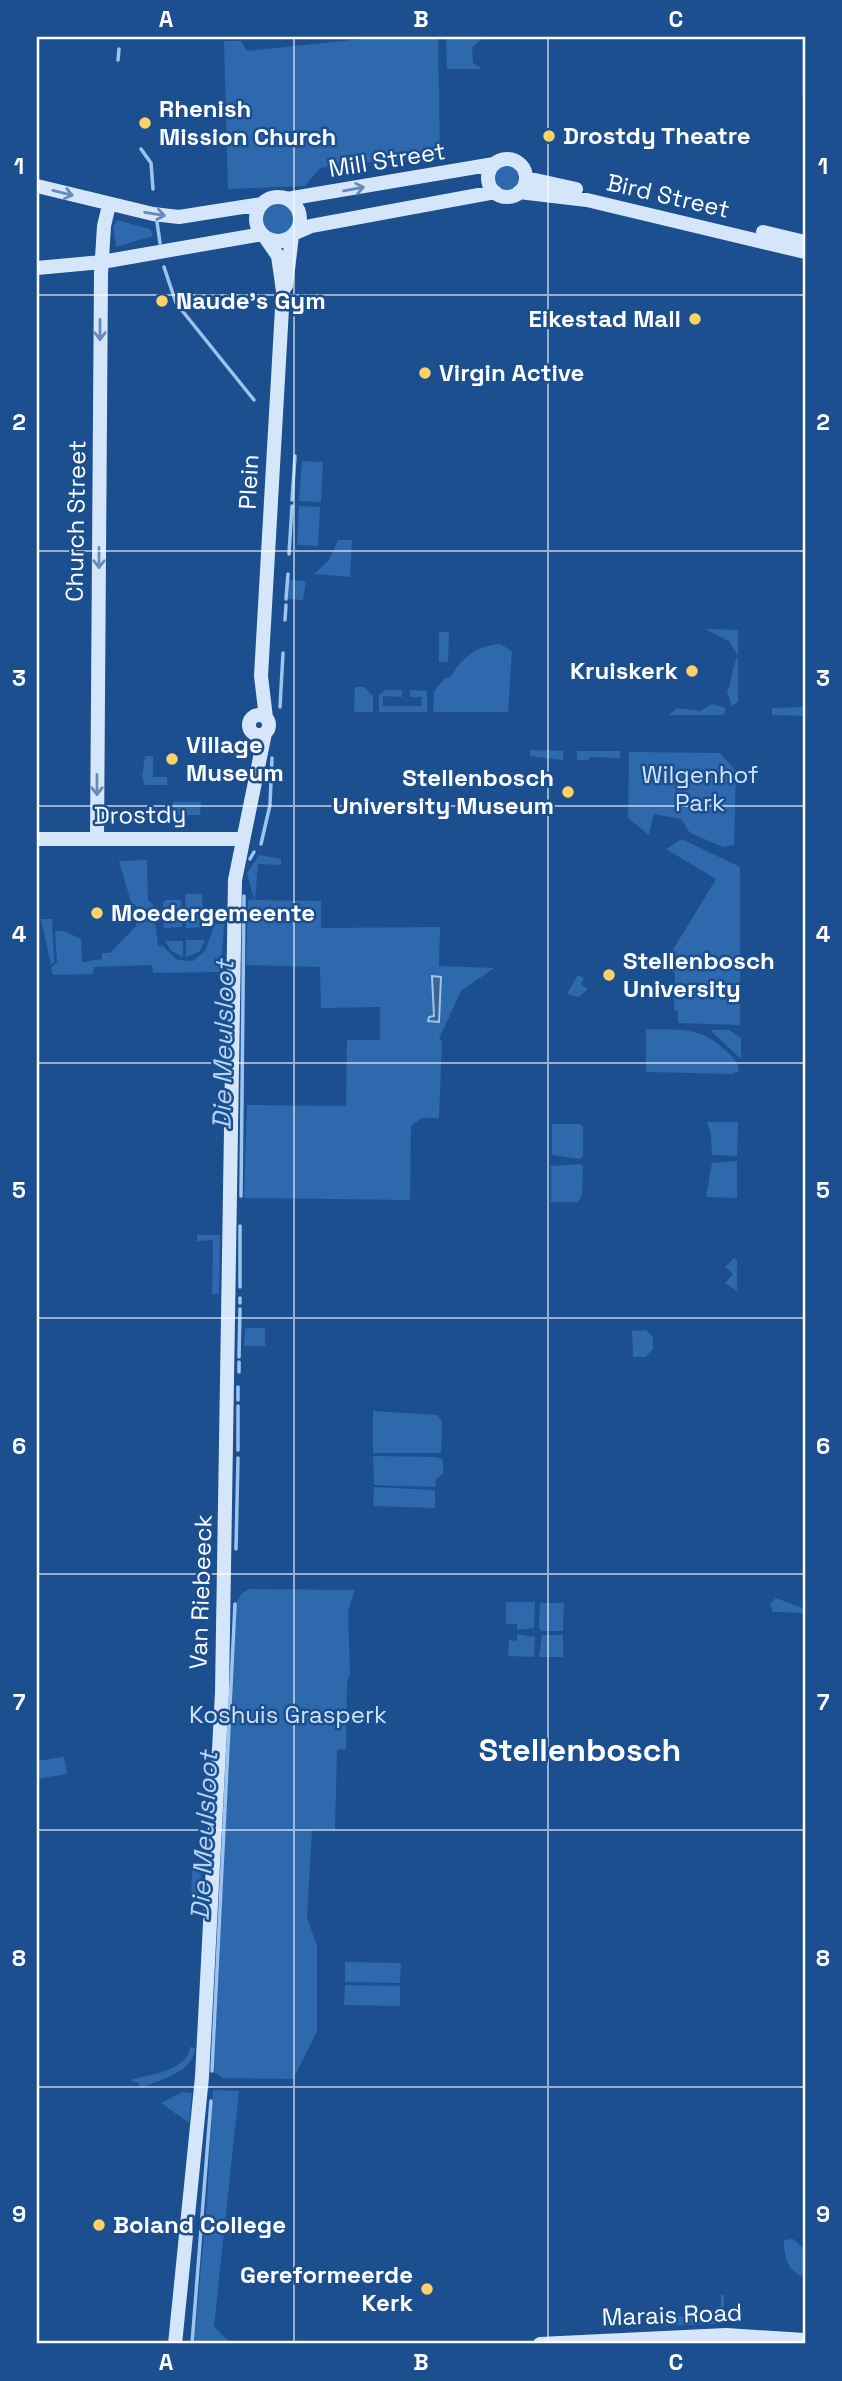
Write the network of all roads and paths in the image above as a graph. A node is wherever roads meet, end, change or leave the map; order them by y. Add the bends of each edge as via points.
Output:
1 (494, 164) junction
2 (526, 178) junction
3 (37, 186) edge
4 (495, 192) junction
5 (519, 192) junction
6 (287, 199) junction
7 (262, 204) junction
8 (109, 205) junction
9 (293, 234) junction
10 (263, 235) junction
11 (805, 242) edge
12 (805, 252) edge
13 (102, 262) junction
14 (37, 268) edge
15 (283, 291) junction
16 (97, 838) junction
17 (37, 839) edge
18 (243, 839) junction
19 (805, 2340) edge
20 (175, 2344) edge
21 (540, 2344) edge

1 - 2 street via 513,160 523,167
1 - 4 street via 488,177
6 -> 1 street, Mill Street
2 - 5 street
2 - 11 street, Bird Street
3 -> 8 street
4 - 5 street via 504,196
4 - 9 street via 311,226
5 - 12 street, Bird Street via 587,200
6 - 7 street via 274,197
6 - 9 street via 299,214
8 -> 7 street via 186,217
7 - 10 street via 256,215
8 - 13 street, Church Street
9 - 10 street via 278,241
9 - 15 street, Plein via 290,275
10 - 13 street
10 - 15 street, Plein via 278,256
13 - 14 street
13 -> 16 street, Church Street
15 - 18 street, Plein via 256,766
16 - 17 street, Drostdy
16 - 18 street, Drostdy
18 - 20 street, Van Riebeeck via 235,893 222,1692 202,2085
19 - 21 street, Marais Road via 726,2335

